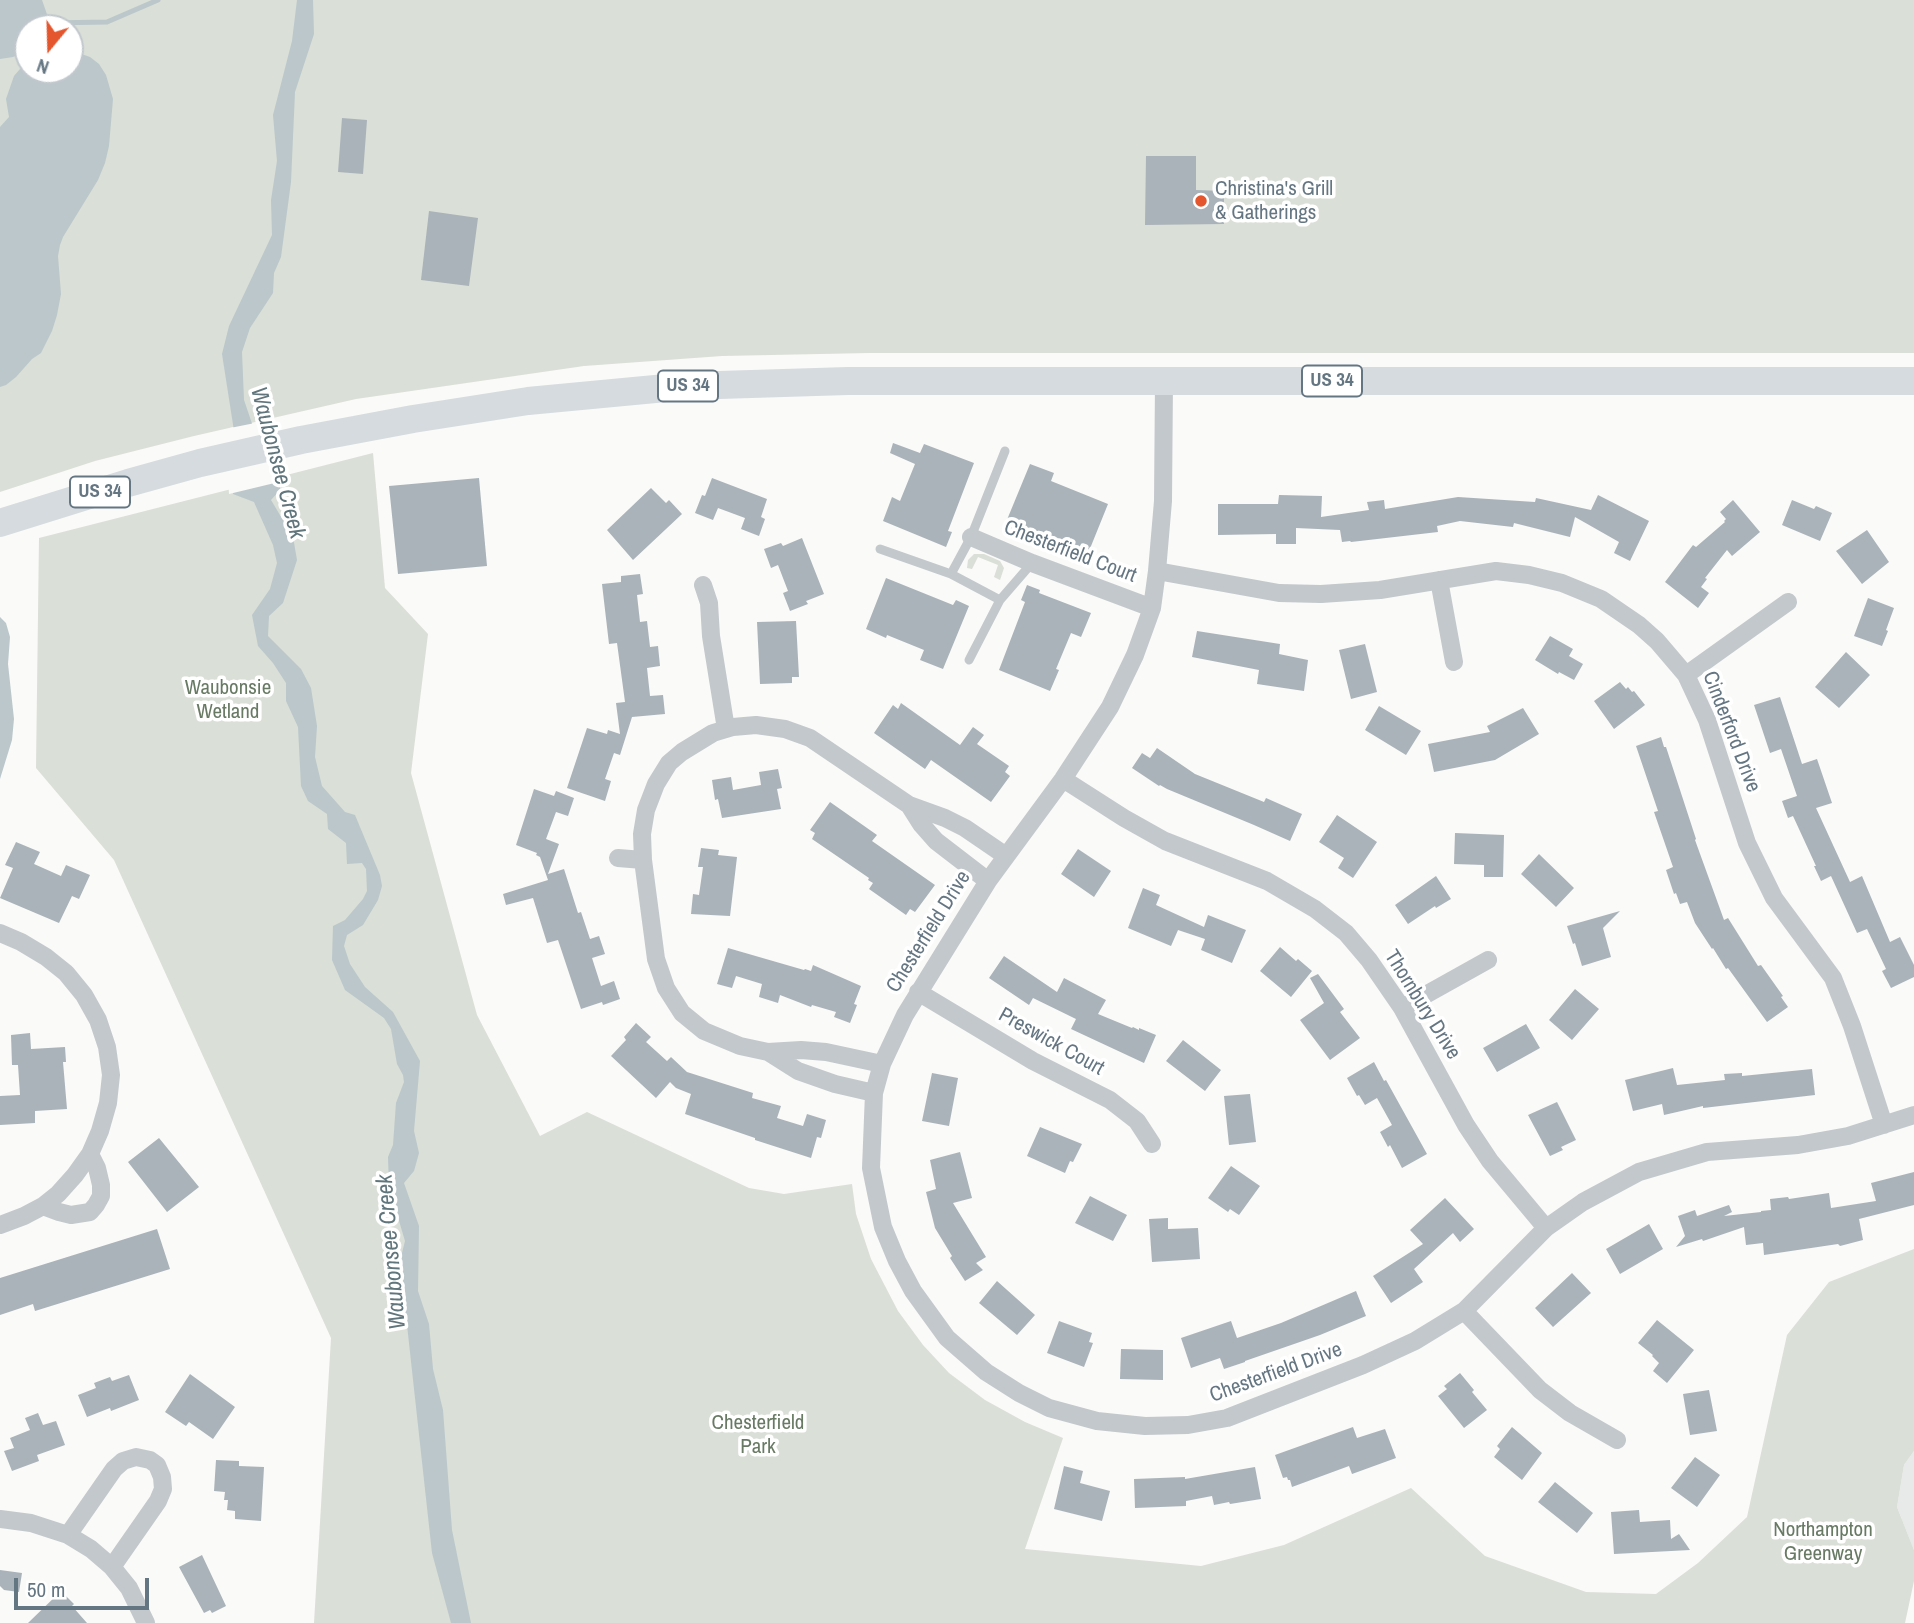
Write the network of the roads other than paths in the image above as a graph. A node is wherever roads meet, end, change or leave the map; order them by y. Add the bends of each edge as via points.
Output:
1 (1164, 381) junction
2 (1914, 381) edge
3 (1005, 451) dead end
4 (0, 523) edge
5 (971, 537) junction
6 (880, 549) dead end
7 (1032, 563) junction
8 (1157, 571) junction
9 (951, 574) junction
10 (1439, 580) junction
11 (702, 585) dead end
12 (1000, 600) junction
13 (1788, 603) dead end
14 (1152, 608) junction
15 (969, 660) dead end
16 (1454, 662) dead end
17 (1686, 674) junction
18 (726, 729) junction
19 (1063, 779) junction
20 (909, 805) junction
21 (1006, 856) junction
22 (618, 858) dead end
23 (643, 860) junction
24 (988, 881) junction
25 (0, 933) edge
26 (1488, 960) dead end
27 (918, 992) junction
28 (1402, 1008) junction
29 (768, 1052) junction
30 (882, 1064) junction
31 (874, 1093) junction
32 (1914, 1115) edge
33 (1884, 1125) junction
34 (1152, 1144) dead end
35 (90, 1154) junction
36 (43, 1206) junction
37 (0, 1225) edge
38 (1546, 1228) junction
39 (1464, 1311) junction
40 (1617, 1440) dead end
41 (0, 1519) edge
42 (68, 1535) junction
43 (112, 1567) junction
44 (146, 1623) edge

1 - 2 main road, US 34
1 - 4 main road, US 34 via 687,386 528,401 301,440 200,463
1 - 8 street, Chesterfield Drive
3 - 5 lane
5 - 7 street, Chesterfield Court
5 - 9 lane
6 - 9 lane
7 - 12 lane
7 - 14 street, Chesterfield Court
8 - 10 street, Cinderford Drive via 1282,593 1380,590
8 - 14 street, Chesterfield Drive
9 - 12 lane
10 - 16 street
10 - 17 street, Cinderford Drive via 1496,571 1562,583 1601,599 1639,625
11 - 18 street via 709,603
12 - 15 lane
13 - 17 street
14 - 19 street, Chesterfield Drive via 1110,707
17 - 33 street, Cinderford Drive via 1707,720 1747,843 1774,898 1833,978
18 - 20 street via 763,725 802,735
18 - 23 street via 682,752 660,775 644,820
19 - 21 street, Chesterfield Drive
19 - 28 street, Thornbury Drive via 1165,841 1266,881 1315,909 1346,933
20 - 21 street via 954,822
20 - 24 street via 936,841
21 - 24 street, Chesterfield Drive
22 - 23 street
23 - 29 street via 656,959 666,988 682,1013 704,1031
24 - 27 street, Chesterfield Drive
25 - 35 street via 61,969 98,1020 111,1075 108,1103
26 - 28 street
27 - 30 street, Chesterfield Drive
27 - 34 street, Preswick Court via 1033,1061 1110,1100 1137,1121
28 - 38 street, Thornbury Drive via 1466,1125
29 - 30 street via 826,1052
29 - 31 street via 798,1071
30 - 31 street, Chesterfield Drive
31 - 39 street, Chesterfield Drive via 871,1168 876,1195 883,1227 913,1291 947,1338 971,1360 1049,1408 1097,1421 1145,1426 1227,1418 1363,1365
32 - 33 street, Chesterfield Drive
33 - 38 street, Chesterfield Drive via 1798,1144 1707,1152 1639,1172
35 - 36 street
35 - 36 street via 101,1196 90,1212 71,1214
36 - 37 street
38 - 39 street, Chesterfield Drive
39 - 40 street via 1540,1390
41 - 42 street
42 - 43 street
42 - 43 street via 123,1461 136,1457 157,1465 163,1489 158,1501
43 - 44 street via 129,1588

